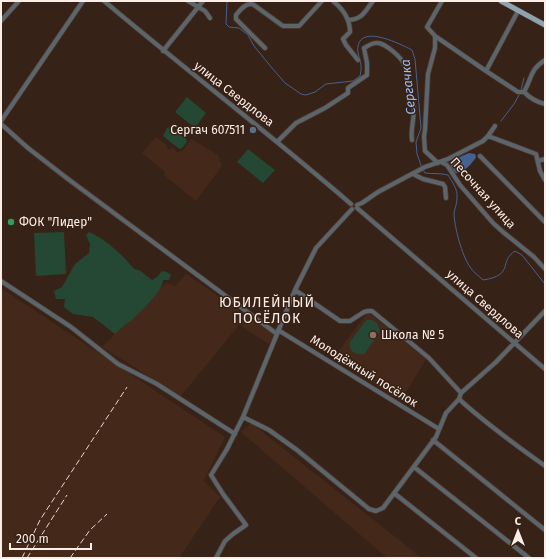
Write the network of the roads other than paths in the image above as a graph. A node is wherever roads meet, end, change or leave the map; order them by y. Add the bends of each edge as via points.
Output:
1 (19, 1) edge
2 (83, 1) edge
3 (104, 1) edge
4 (188, 1) edge
5 (203, 1) edge
6 (322, 1) edge
7 (333, 1) edge
8 (373, 1) edge
9 (442, 1) edge
10 (500, 1) edge
11 (196, 7) junction
12 (518, 11) junction
13 (210, 18) dead end
14 (349, 20) junction
15 (1, 21) edge
16 (545, 25) edge
17 (435, 36) junction
18 (265, 48) dead end
19 (163, 51) junction
20 (358, 60) dead end
21 (545, 60) edge
22 (486, 71) junction
23 (524, 92) junction
24 (545, 104) edge
25 (1, 121) edge
26 (1, 124) edge
27 (495, 126) dead end
28 (488, 136) junction
29 (412, 140) dead end
30 (277, 142) junction
31 (480, 156) dead end
32 (545, 159) edge
33 (538, 161) junction
34 (440, 162) junction
35 (415, 173) junction
36 (545, 180) edge
37 (446, 198) dead end
38 (355, 207) junction
39 (545, 221) edge
40 (545, 269) edge
41 (1, 281) edge
42 (295, 290) junction
43 (545, 311) edge
44 (278, 332) junction
45 (514, 342) junction
46 (545, 369) edge
47 (461, 394) junction
48 (459, 399) junction
49 (243, 417) junction
50 (439, 429) junction
51 (235, 434) junction
52 (433, 440) junction
53 (545, 466) edge
54 (414, 467) junction
55 (394, 493) junction
56 (545, 530) edge
57 (216, 558) edge
58 (476, 558) edge
59 (529, 558) edge

1 - 15 street
2 - 25 street
3 - 19 street, улица Свердлова
4 - 11 street
5 - 11 street
6 - 18 street via 298,26 283,26 251,3 248,4 236,15 236,20
7 - 14 street
8 - 14 street via 365,13 357,19
9 - 17 street via 427,27
10 - 12 main road
11 - 13 street via 205,11
11 - 19 street
12 - 16 main road
12 - 22 street
14 - 20 street via 350,32 344,39
17 - 22 street
17 - 34 street, Песочная улица via 435,48 428,74 424,136 425,151
19 - 30 street, улица Свердлова
21 - 23 street via 532,72
22 - 23 street via 518,92
23 - 24 street via 533,100
26 - 44 street, Молодёжный посёлок via 68,179
27 - 28 street
28 - 33 street via 536,154
28 - 34 street via 483,141
29 - 30 street via 414,104 407,72 399,57 378,43 364,48 367,75 348,88 348,93 296,123
30 - 38 street, улица Свердлова via 351,204 356,203
31 - 39 street
32 - 33 street
33 - 36 street
34 - 35 street
34 - 40 street, Песочная улица via 447,165 460,185 493,223
35 - 37 street, Песочная улица via 423,179 442,184 445,187
35 - 38 street
38 - 42 street via 316,248
38 - 45 street, улица Свердлова
41 - 51 street via 71,327 118,364 157,384
42 - 44 street
42 - 47 street via 340,321 350,321 368,310 372,311 430,358
43 - 45 street
44 - 49 street
44 - 50 street, Молодёжный посёлок
45 - 46 street, улица Свердлова
45 - 47 street
47 - 48 street
48 - 50 street via 446,413
48 - 53 street
49 - 51 street
49 - 55 street via 269,430 297,450 370,509 383,508
50 - 52 street
51 - 57 street via 211,475 246,525 225,541
52 - 54 street
52 - 56 street
54 - 55 street
54 - 59 street
55 - 58 street

